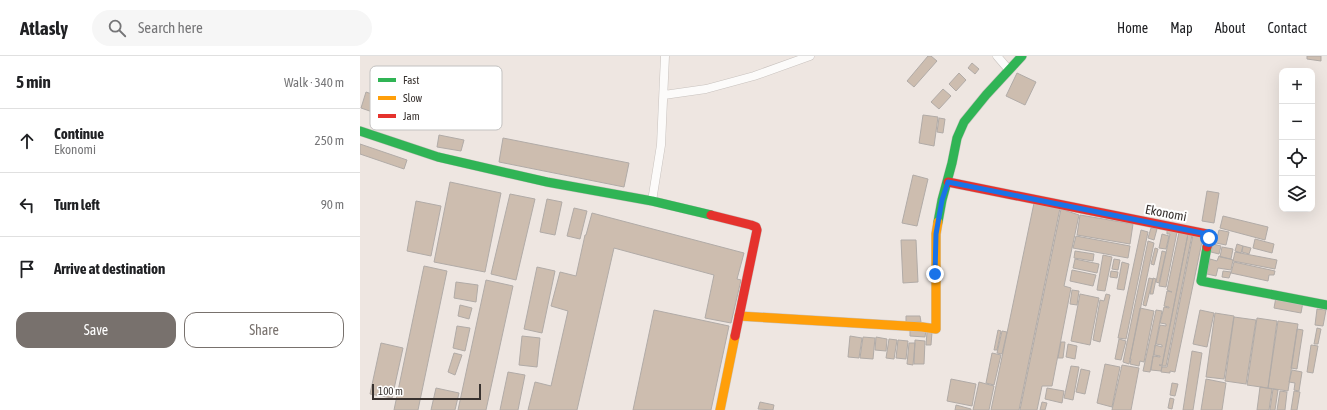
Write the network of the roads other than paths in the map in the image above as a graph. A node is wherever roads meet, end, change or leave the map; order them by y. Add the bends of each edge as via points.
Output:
1 (665, 56) edge
2 (810, 56) edge
3 (997, 56) edge
4 (1022, 56) edge
5 (1009, 70) junction
6 (664, 96) junction
7 (360, 131) edge
8 (948, 182) junction
9 (652, 201) junction
10 (1327, 305) edge
11 (739, 316) junction
12 (720, 410) edge

1 - 6 street
2 - 6 street via 754,76
3 - 5 street
4 - 5 street
5 - 8 street via 964,122 957,138
6 - 9 street via 661,145
7 - 9 street via 438,157 547,182
8 - 10 street, Ekonomi via 1207,234 1209,238 1201,281
8 - 11 street via 936,234 936,329 922,326
9 - 11 street via 756,227
11 - 12 street

